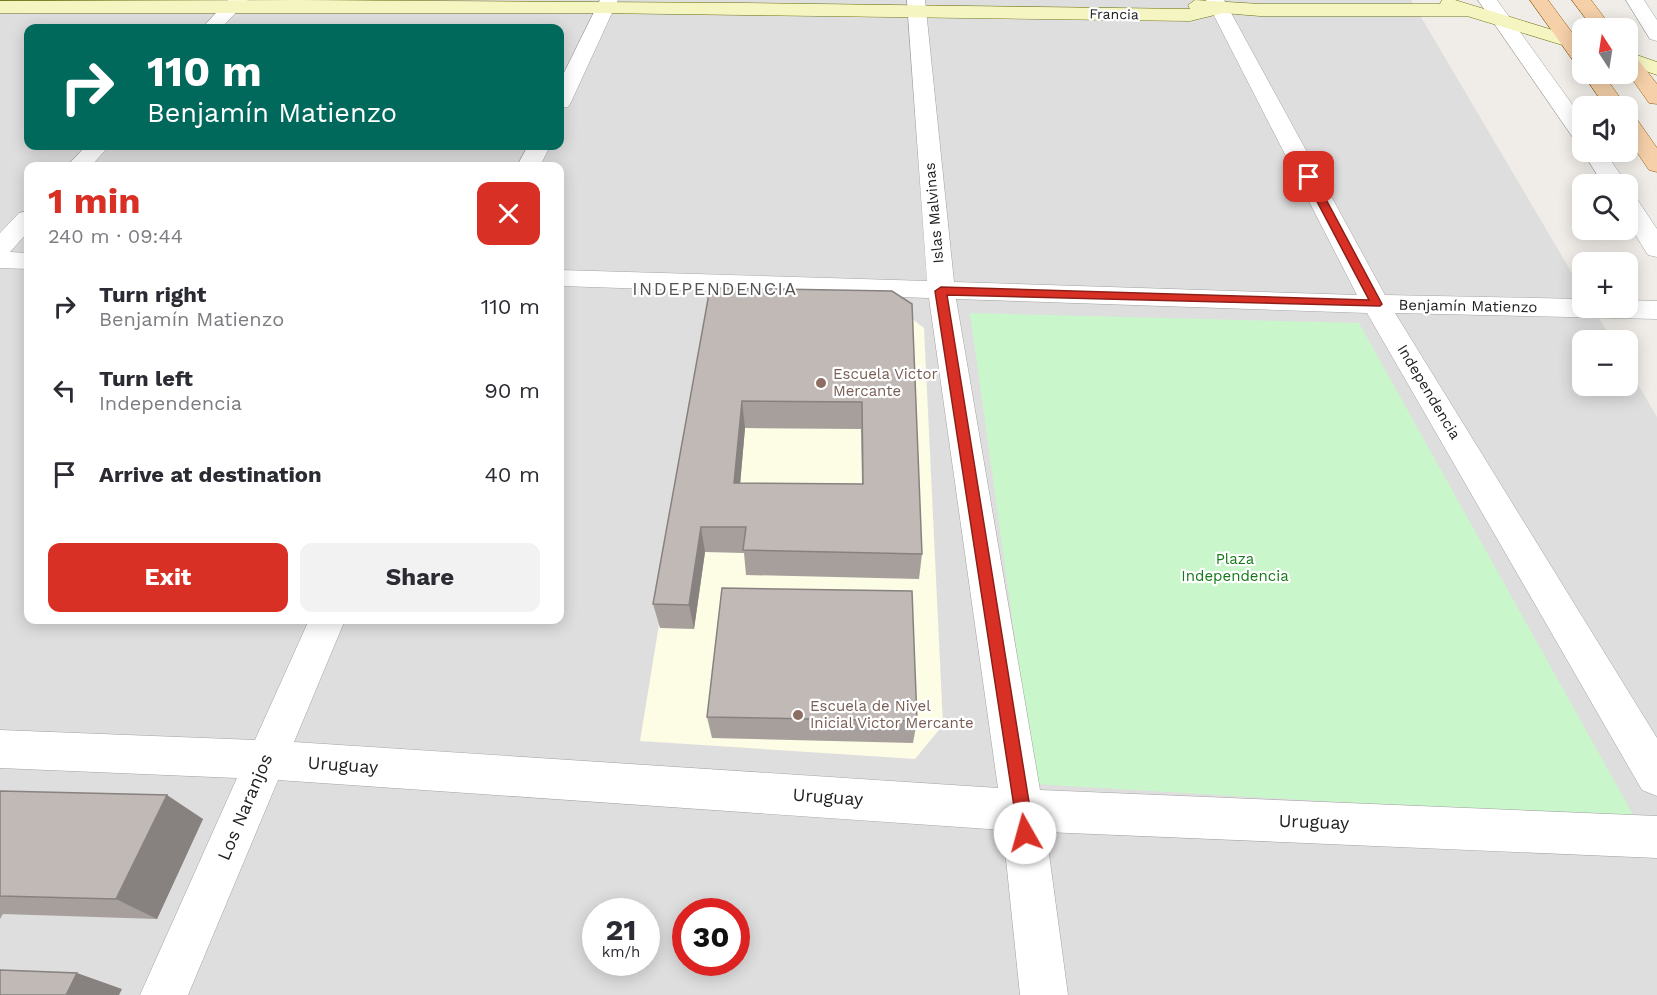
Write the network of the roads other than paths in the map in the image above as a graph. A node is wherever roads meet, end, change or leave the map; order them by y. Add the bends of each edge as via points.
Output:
1 (955, 0) edge
2 (1435, 0) edge
3 (1539, 0) edge
4 (1581, 0) edge
5 (1635, 0) edge
6 (236, 3) edge
7 (1217, 4) edge
8 (606, 5) edge
9 (916, 5) edge
10 (1479, 5) edge
11 (0, 7) edge
12 (1595, 18) edge
13 (1499, 20) junction
14 (215, 24) edge
15 (1657, 35) edge
16 (1572, 38) edge
17 (1572, 42) edge
18 (1638, 62) edge
19 (1657, 69) edge
20 (1638, 72) edge
21 (564, 94) edge
22 (1657, 98) edge
23 (1572, 119) edge
24 (1638, 137) edge
25 (94, 150) edge
26 (82, 162) edge
27 (1657, 165) edge
28 (1638, 220) edge
29 (24, 222) edge
30 (0, 248) edge
31 (1657, 249) edge
32 (0, 260) edge
33 (24, 261) edge
34 (564, 278) edge
35 (941, 291) junction
36 (1376, 304) junction
37 (1657, 310) edge
38 (325, 624) edge
39 (0, 749) edge
40 (266, 760) junction
41 (1657, 776) edge
42 (1022, 810) junction
43 (1657, 837) edge
44 (164, 995) edge
45 (1044, 995) edge

1 - 7 main road, Francia
2 - 10 main road
3 - 16 main road
4 - 12 main road
5 - 15 street
6 - 8 main road, Francia
6 - 11 main road, Francia
6 - 14 street
7 - 9 main road, Francia via 1190,15
7 - 10 main road, Francia
7 - 36 street, Independencia
8 - 9 main road, Francia
8 - 21 street
9 - 35 street, Islas Malvinas
10 - 13 main road
13 - 17 main road
13 - 23 street
18 - 19 main road
20 - 22 main road
24 - 27 main road
25 - 26 street
28 - 31 street
29 - 30 street
32 - 33 street
34 - 35 street, Benjamín Matienzo
35 - 36 street, Benjamín Matienzo
35 - 42 street, Islas Malvinas
36 - 37 street, Benjamín Matienzo
36 - 41 street, Independencia
38 - 40 street, Los Naranjos
39 - 40 street, Uruguay
40 - 42 street, Uruguay
40 - 44 street, Los Naranjos
42 - 43 street, Uruguay
42 - 45 street, Islas Malvinas

